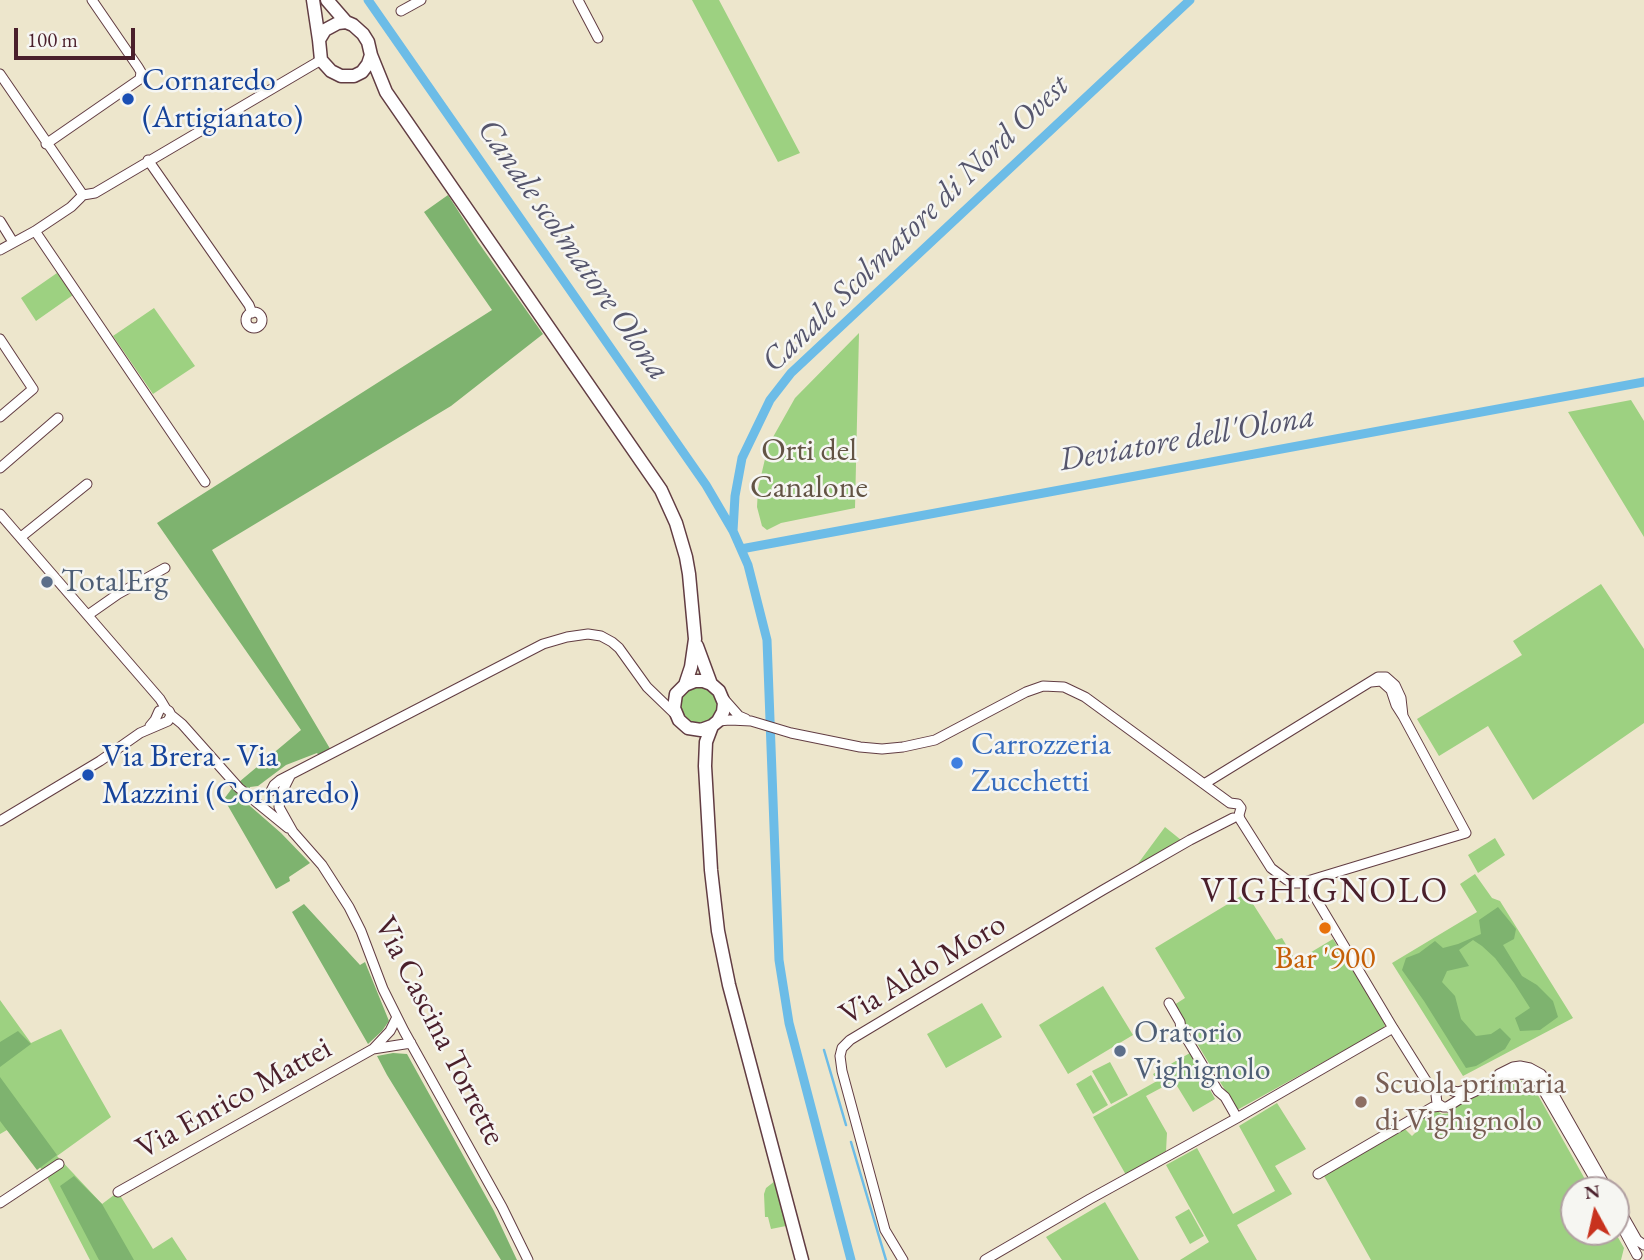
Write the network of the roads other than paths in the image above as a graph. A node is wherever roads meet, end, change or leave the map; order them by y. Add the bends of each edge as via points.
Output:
1 (92, 0) edge
2 (313, 0) edge
3 (327, 0) edge
4 (421, 0) edge
5 (578, 0) edge
6 (401, 11) dead end
7 (346, 22) junction
8 (598, 38) dead end
9 (319, 40) junction
10 (370, 55) junction
11 (321, 60) junction
12 (0, 74) edge
13 (354, 76) junction
14 (387, 92) junction
15 (46, 144) junction
16 (148, 160) junction
17 (83, 195) junction
18 (0, 221) edge
19 (35, 230) junction
20 (13, 242) junction
21 (0, 250) edge
22 (251, 313) dead end
23 (0, 338) edge
24 (0, 417) edge
25 (58, 418) dead end
26 (0, 468) edge
27 (205, 482) dead end
28 (87, 484) dead end
29 (0, 514) edge
30 (21, 537) junction
31 (166, 568) dead end
32 (88, 615) junction
33 (695, 639) junction
34 (711, 684) junction
35 (647, 687) junction
36 (680, 690) junction
37 (722, 698) junction
38 (676, 715) junction
39 (166, 716) junction
40 (751, 722) junction
41 (715, 724) junction
42 (688, 728) junction
43 (705, 766) junction
44 (292, 774) junction
45 (1204, 783) junction
46 (265, 797) junction
47 (280, 803) junction
48 (270, 812) junction
49 (1232, 814) junction
50 (0, 821) edge
51 (293, 832) junction
52 (1306, 882) junction
53 (1169, 1003) dead end
54 (397, 1017) junction
55 (1393, 1028) junction
56 (411, 1043) junction
57 (373, 1049) junction
58 (1538, 1077) junction
59 (1454, 1096) junction
60 (1436, 1098) junction
61 (1237, 1118) junction
62 (60, 1164) dead end
63 (1318, 1174) dead end
64 (1593, 1176) edge
65 (1600, 1176) edge
66 (118, 1192) dead end
67 (0, 1203) edge
68 (1630, 1228) edge
69 (1630, 1236) edge
70 (1641, 1252) edge
71 (528, 1260) edge
72 (802, 1260) edge
73 (904, 1260) edge
74 (985, 1260) edge

1 - 15 street via 138,67 140,79
2 - 9 main road
3 - 7 main road
4 - 6 street
5 - 8 street
7 - 9 main road via 330,26
7 - 10 main road via 363,34
9 - 11 main road
10 - 13 main road via 362,72
10 - 14 main road
11 - 13 main road via 341,76
11 - 16 street
12 - 15 street
13 - 14 main road
14 - 33 main road via 661,490 686,556
15 - 17 street
16 - 17 street
16 - 22 street
17 - 19 street
18 - 20 street
19 - 20 street
19 - 27 street
20 - 21 street
23 - 24 street via 33,389
25 - 26 street
28 - 30 street
29 - 30 street
30 - 32 street
31 - 32 street
32 - 39 street via 155,693
33 - 34 main road
33 - 36 main road via 691,667
34 - 36 main road via 699,680
34 - 37 main road
35 - 36 street via 659,694
35 - 38 street
35 - 44 street via 619,648 601,636 555,639
36 - 38 main road via 674,704
37 - 40 street
37 - 41 main road via 723,712
38 - 42 main road
39 - 46 street via 182,724 243,791
39 - 50 street
40 - 41 street
40 - 45 street via 860,747 911,746 935,740 1026,692 1056,686 1085,697
41 - 42 main road via 701,730
41 - 43 main road via 706,743
42 - 43 main road
43 - 72 main road via 721,954
44 - 46 street via 277,782
44 - 47 street
45 - 49 street via 1220,795
45 - 52 street via 1371,682 1381,681 1391,690 1466,833
46 - 47 street via 277,793
46 - 48 street, Via Cascina Torrette via 264,810
47 - 48 street
47 - 51 street, Via Cascina Torrette
48 - 51 street, Via Cascina Torrette
49 - 52 street via 1274,871 1294,883
49 - 73 street, Via Aldo Moro via 842,1048 842,1071 885,1230
51 - 54 street, Via Cascina Torrette via 349,907
52 - 55 street
53 - 61 street
54 - 56 street, Via Cascina Torrette
54 - 57 street, Via Enrico Mattei
55 - 60 street
55 - 61 street
56 - 57 street, Via Enrico Mattei
56 - 71 street, Via Cascina Torrette
57 - 66 street, Via Enrico Mattei
58 - 59 street via 1510,1075
58 - 64 street
58 - 65 street via 1545,1079
59 - 60 street via 1448,1088
59 - 60 street via 1447,1107
60 - 63 street
61 - 74 street
62 - 67 street
68 - 70 street
69 - 70 street

